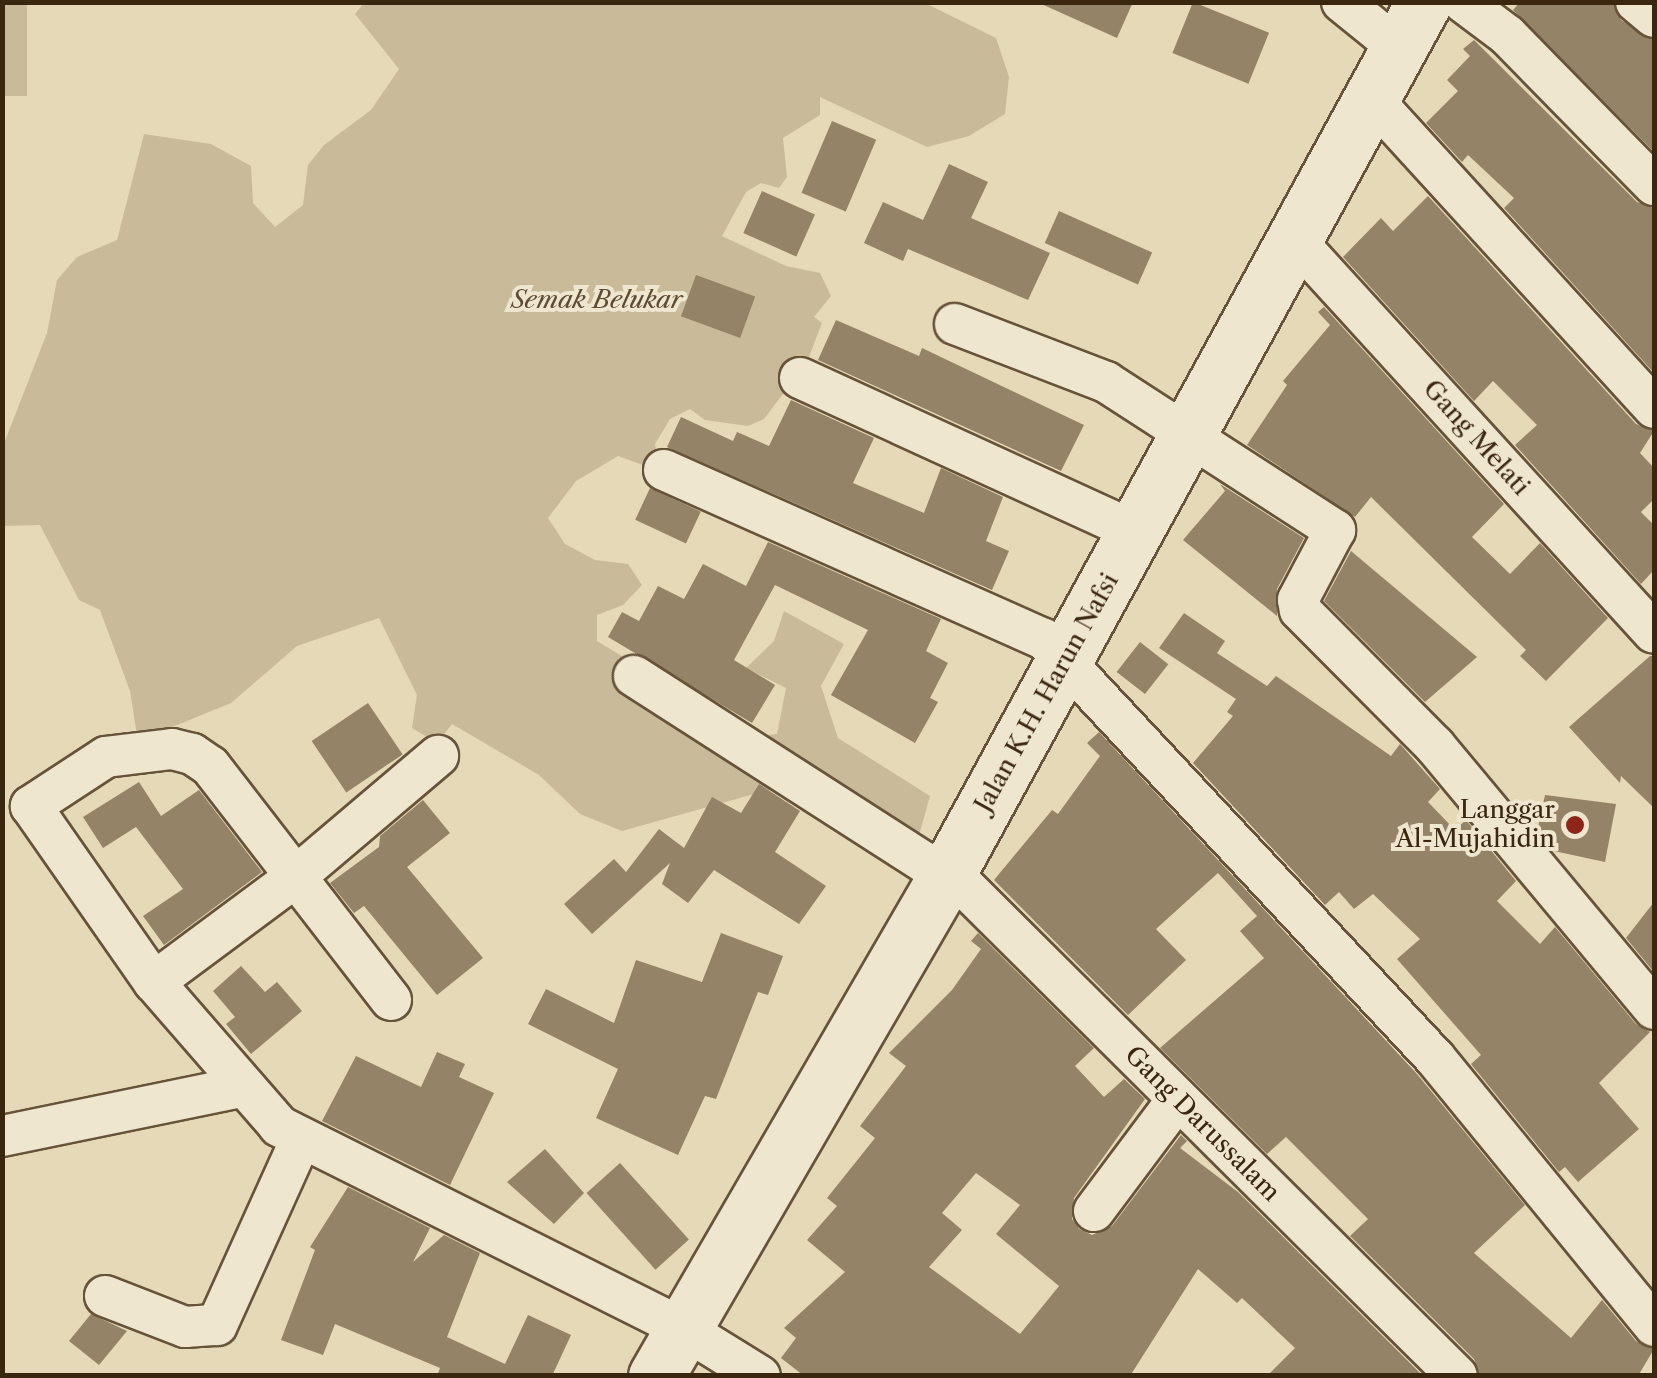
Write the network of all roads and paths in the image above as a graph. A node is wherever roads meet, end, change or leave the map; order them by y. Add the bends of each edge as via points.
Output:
1 (1342, 2) edge
2 (1463, 2) edge
3 (1636, 2) edge
4 (1654, 18) edge
5 (1411, 25) edge
6 (1372, 100) junction
7 (1654, 185) edge
8 (1297, 242) junction
9 (955, 324) dead end
10 (800, 378) dead end
11 (1654, 408) edge
12 (1190, 436) junction
13 (664, 470) dead end
14 (1136, 532) junction
15 (1654, 633) edge
16 (1066, 660) junction
17 (634, 676) dead end
18 (438, 756) dead end
19 (948, 873) junction
20 (294, 878) junction
21 (154, 982) junction
22 (391, 1000) dead end
23 (1654, 1009) edge
24 (240, 1087) junction
25 (1177, 1100) junction
26 (2, 1136) edge
27 (300, 1141) junction
28 (1094, 1211) dead end
29 (105, 1296) dead end
30 (679, 1326) junction
31 (1654, 1326) edge
32 (656, 1376) edge
33 (760, 1376) edge
34 (1456, 1376) edge

1 - 5 street
2 - 7 street via 1507,35
3 - 4 street
5 - 6 main road, Jalan K.H. Harun Nafsi
6 - 8 main road, Jalan K.H. Harun Nafsi
6 - 11 street
8 - 12 main road, Jalan K.H. Harun Nafsi
8 - 15 street, Gang Melati
9 - 12 street via 1106,382
10 - 14 street
12 - 14 main road, Jalan K.H. Harun Nafsi
12 - 23 street via 1335,530 1298,600 1300,610 1435,746
13 - 16 street via 1044,639
14 - 16 main road, Jalan K.H. Harun Nafsi
16 - 19 main road, Jalan K.H. Harun Nafsi
16 - 31 street via 1436,1058
17 - 19 street, Gang Darussalam
18 - 20 street
19 - 25 street, Gang Darussalam
19 - 30 main road, Jalan K.H. Harun Nafsi
20 - 21 street
20 - 21 street via 210,766 192,754 172,748 106,757 36,798 31,811
20 - 22 street
21 - 24 street
24 - 26 street
24 - 27 street
25 - 28 street
25 - 34 street, Gang Darussalam
27 - 29 street via 217,1324 185,1327
27 - 30 street
30 - 32 main road, Jalan K.H. Harun Nafsi
30 - 33 street

